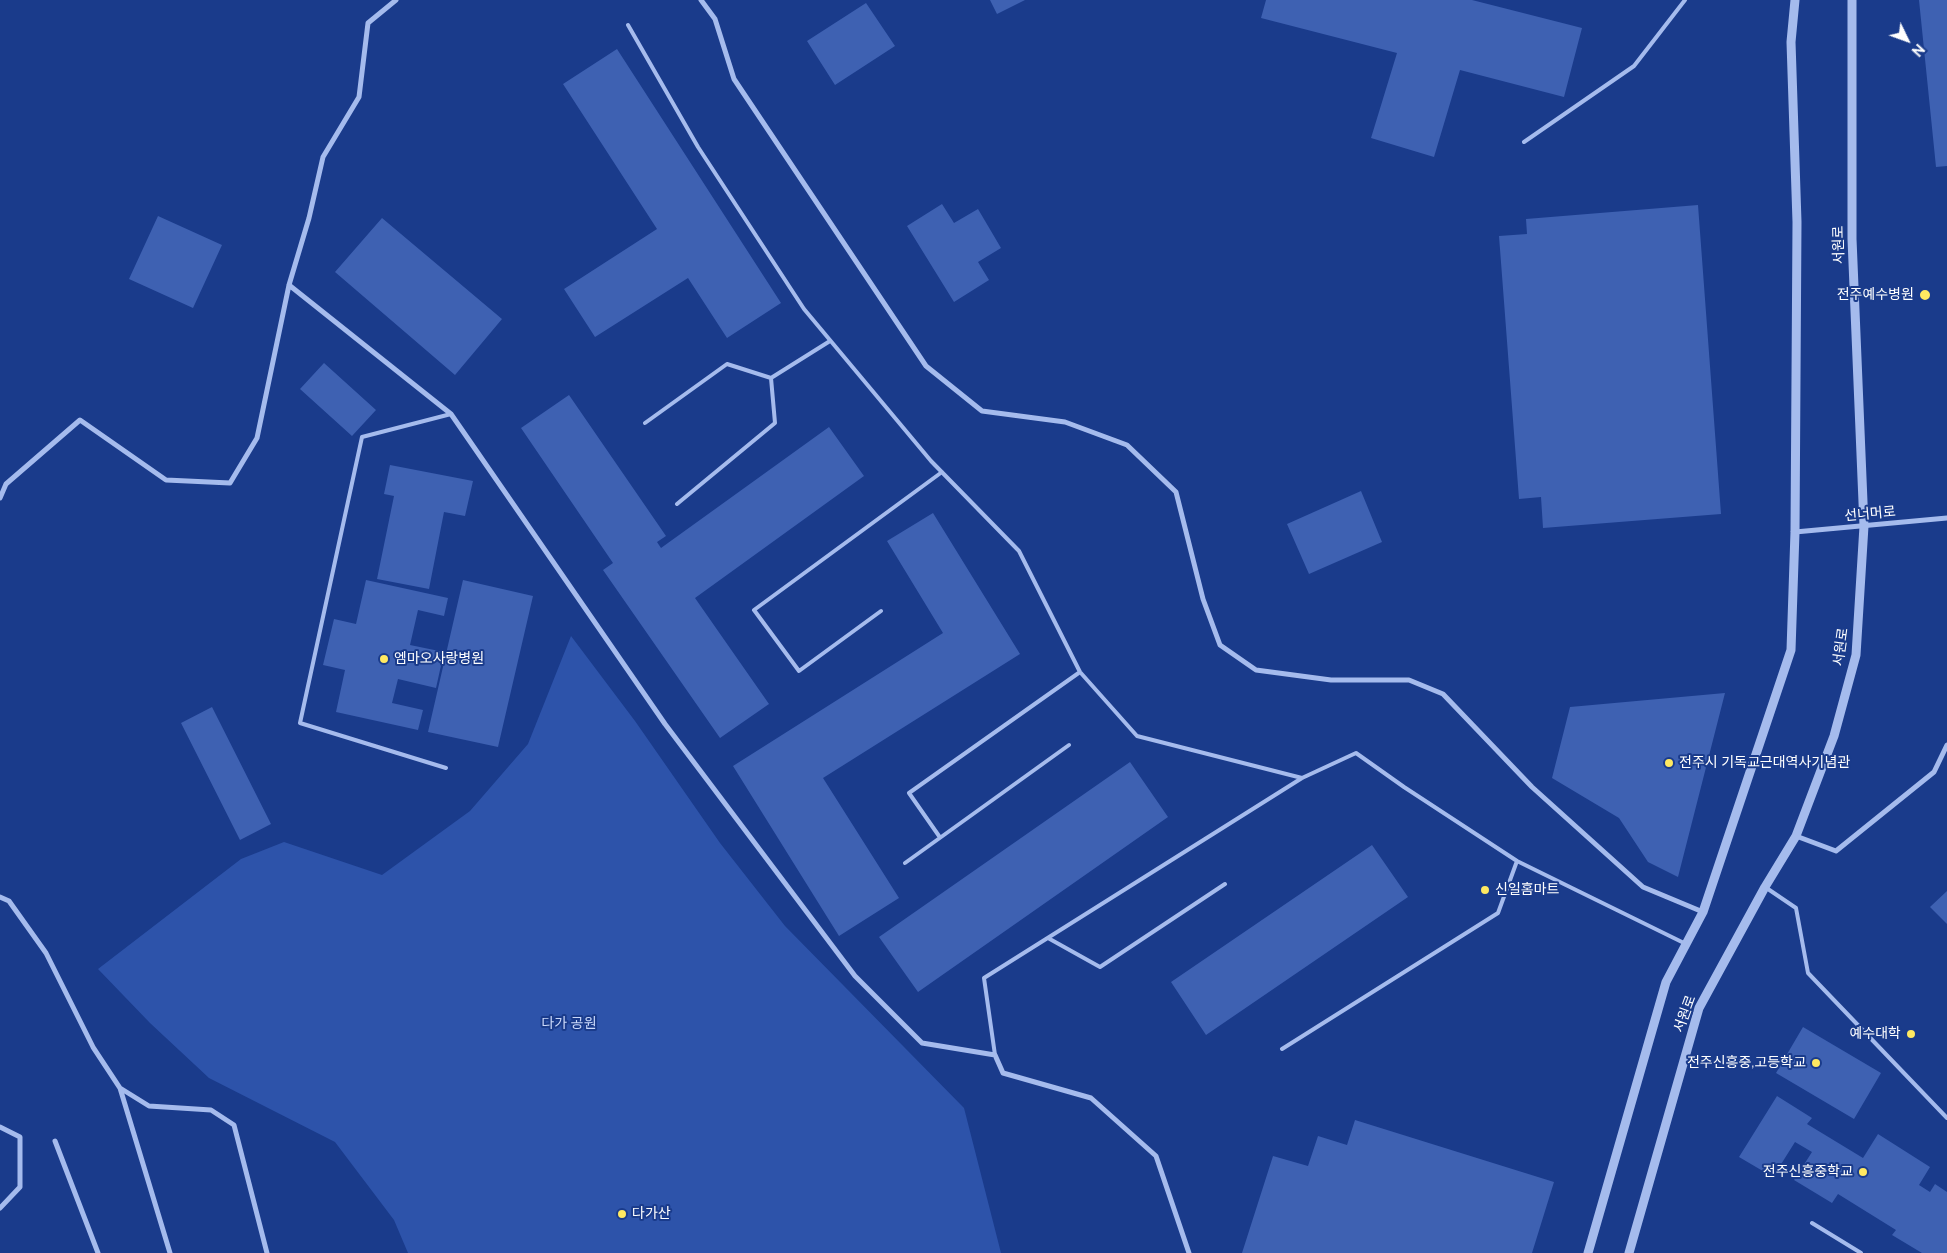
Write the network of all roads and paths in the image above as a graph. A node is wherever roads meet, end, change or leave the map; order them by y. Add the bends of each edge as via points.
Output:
1 (396, 0) edge
2 (701, 0) edge
3 (1685, 0) edge
4 (1795, 0) edge
5 (1852, 0) edge
6 (628, 25) dead end
7 (1524, 142) dead end
8 (289, 285) junction
9 (830, 341) junction
10 (771, 378) junction
11 (452, 414) junction
12 (645, 423) dead end
13 (942, 472) junction
14 (0, 498) edge
15 (677, 504) dead end
16 (1947, 518) edge
17 (1864, 526) junction
18 (1795, 532) junction
19 (881, 611) dead end
20 (1080, 672) junction
21 (1069, 745) dead end
22 (1947, 745) edge
23 (446, 768) dead end
24 (1302, 778) junction
25 (939, 836) junction
26 (1796, 836) junction
27 (1517, 861) junction
28 (905, 862) dead end
29 (1225, 884) dead end
30 (1765, 887) junction
31 (0, 897) edge
32 (1703, 912) junction
33 (1048, 938) junction
34 (1686, 944) junction
35 (1282, 1049) dead end
36 (995, 1055) junction
37 (120, 1088) junction
38 (1947, 1118) edge
39 (0, 1127) edge
40 (55, 1141) dead end
41 (0, 1208) edge
42 (1812, 1223) dead end
43 (98, 1253) edge
44 (170, 1253) edge
45 (267, 1253) edge
46 (1189, 1253) edge
47 (1588, 1253) edge
48 (1629, 1253) edge
49 (1861, 1253) edge

1 - 8 street via 368,23 359,97 323,157 310,218
2 - 32 street via 715,19 734,79 926,366 982,411 1065,422 1128,445 1176,492 1203,599 1220,645 1256,670 1331,680 1409,680 1443,694 1532,787 1643,887
3 - 7 lane via 1634,66
4 - 18 street, 서원로 via 1791,42 1798,222
5 - 17 street, 서원로 via 1852,239
6 - 9 lane via 698,147 804,310
8 - 11 street
8 - 14 street via 257,438 230,483 166,480 80,420 6,484
9 - 10 lane
9 - 13 lane
10 - 12 lane via 727,364
10 - 15 lane via 775,423
11 - 23 lane via 362,437 300,723
11 - 36 street via 665,724 855,976 922,1043
13 - 19 lane via 754,610 799,670
13 - 20 lane via 1019,551
16 - 17 street, 선너머로
17 - 18 street, 선너머로
17 - 26 street, 서원로 via 1856,655 1834,736
18 - 32 street, 서원로 via 1791,650
20 - 24 lane via 1137,736
20 - 25 lane via 909,793
21 - 25 lane
22 - 26 street via 1934,772 1836,851
24 - 27 lane via 1356,753
24 - 33 lane
25 - 28 lane
26 - 30 street, 서원로
27 - 34 lane
27 - 35 lane via 1498,913
29 - 33 lane via 1100,967
30 - 38 lane via 1796,908 1808,973
30 - 48 street, 서원로 via 1699,1008
31 - 37 street via 10,901 46,953 93,1047
32 - 34 street, 서원로
33 - 36 lane via 984,978
34 - 47 street, 서원로 via 1666,982
36 - 46 street via 1003,1073 1091,1098 1156,1156
37 - 44 street
37 - 45 street via 149,1106 211,1110 234,1125
39 - 41 street via 20,1137 20,1187
40 - 43 street
42 - 49 lane

